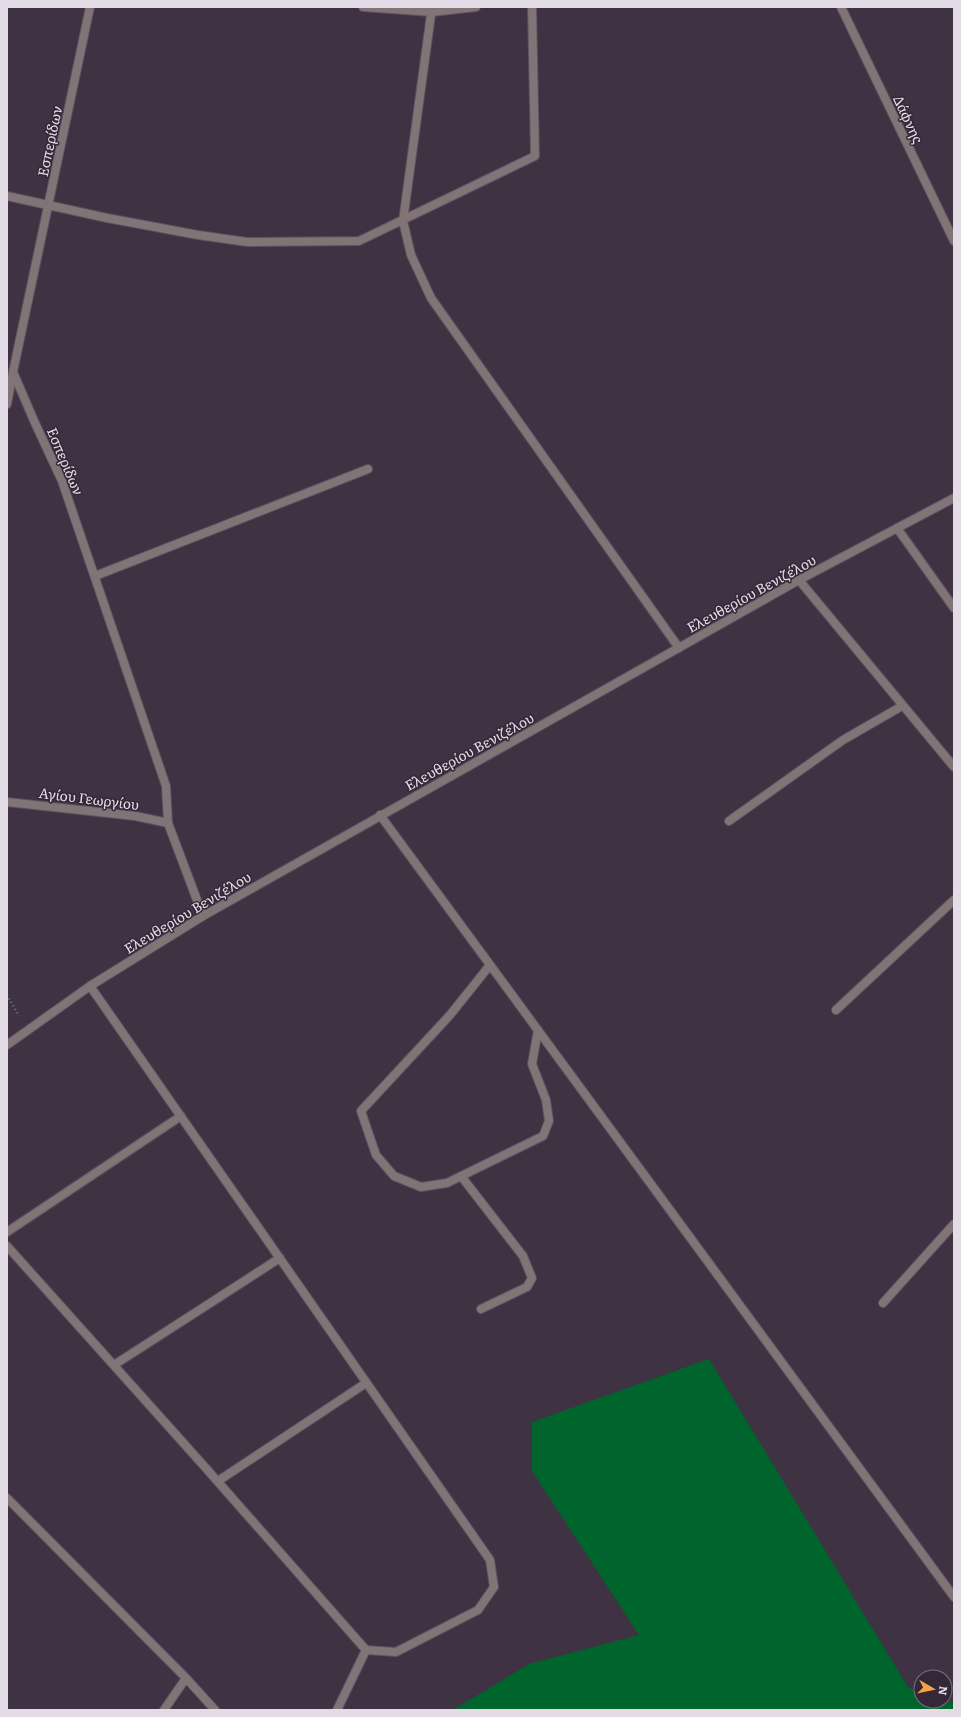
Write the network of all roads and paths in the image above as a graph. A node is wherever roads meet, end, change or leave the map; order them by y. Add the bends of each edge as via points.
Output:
1 (90, 7) edge
2 (363, 7) edge
3 (476, 7) edge
4 (532, 7) edge
5 (841, 7) edge
6 (432, 9) edge
7 (7, 196) edge
8 (48, 206) junction
9 (403, 221) junction
10 (954, 241) edge
11 (13, 372) junction
12 (7, 404) edge
13 (368, 469) dead end
14 (954, 498) edge
15 (897, 528) junction
16 (95, 576) junction
17 (799, 580) junction
18 (954, 608) edge
19 (679, 648) junction
20 (902, 706) junction
21 (954, 767) edge
22 (7, 802) edge
23 (380, 815) junction
24 (729, 821) dead end
25 (168, 823) junction
26 (954, 900) edge
27 (203, 916) junction
28 (490, 965) junction
29 (90, 986) junction
30 (7, 995) edge
31 (836, 1010) dead end
32 (27, 1030) junction
33 (538, 1030) junction
34 (7, 1045) edge
35 (181, 1116) junction
36 (461, 1176) junction
37 (954, 1224) edge
38 (7, 1232) edge
39 (7, 1246) edge
40 (280, 1258) junction
41 (883, 1303) dead end
42 (481, 1309) dead end
43 (114, 1365) junction
44 (366, 1383) junction
45 (218, 1481) junction
46 (7, 1498) edge
47 (954, 1598) edge
48 (366, 1650) junction
49 (186, 1678) junction
50 (164, 1710) edge
51 (215, 1710) edge
52 (337, 1710) edge

1 - 8 street, Εσπερίδων
2 - 6 street
3 - 6 street
4 - 9 street via 535,156
5 - 10 street, Δάφνης
6 - 9 street
7 - 8 street
8 - 9 street via 247,242 359,241
8 - 11 street, Εσπερίδων
9 - 19 street via 411,254 431,298
11 - 12 street
11 - 16 street, Εσπερίδων via 62,481
13 - 16 street
14 - 15 street, Ελευθερίου Βενιζέλου
15 - 17 street, Ελευθερίου Βενιζέλου
15 - 18 street
16 - 25 street, Εσπερίδων via 166,786
17 - 19 street, Ελευθερίου Βενιζέλου
17 - 20 street
19 - 23 street, Ελευθερίου Βενιζέλου
20 - 21 street
20 - 24 street via 843,740
22 - 25 street, Αγίου Γεωργίου via 135,816
23 - 27 street, Ελευθερίου Βενιζέλου
23 - 28 street
25 - 27 street, Εσπερίδων
26 - 31 street
27 - 29 street, Ελευθερίου Βενιζέλου
28 - 33 street
28 - 36 street via 450,1015 361,1111 376,1155 394,1176 421,1186 447,1183
29 - 32 street, Ελευθερίου Βενιζέλου
29 - 35 street
30 - 32 path
32 - 34 street, Ελευθερίου Βενιζέλου
33 - 36 street via 532,1064 546,1100 549,1121 543,1136
33 - 47 street
35 - 38 street
35 - 40 street
36 - 42 street via 523,1256 532,1278 527,1287
37 - 41 street
39 - 43 street
40 - 43 street
40 - 44 street
43 - 45 street
44 - 45 street
44 - 48 street via 490,1560 494,1587 478,1610 396,1652
45 - 48 street
46 - 49 street
48 - 52 street
49 - 50 street
49 - 51 street

